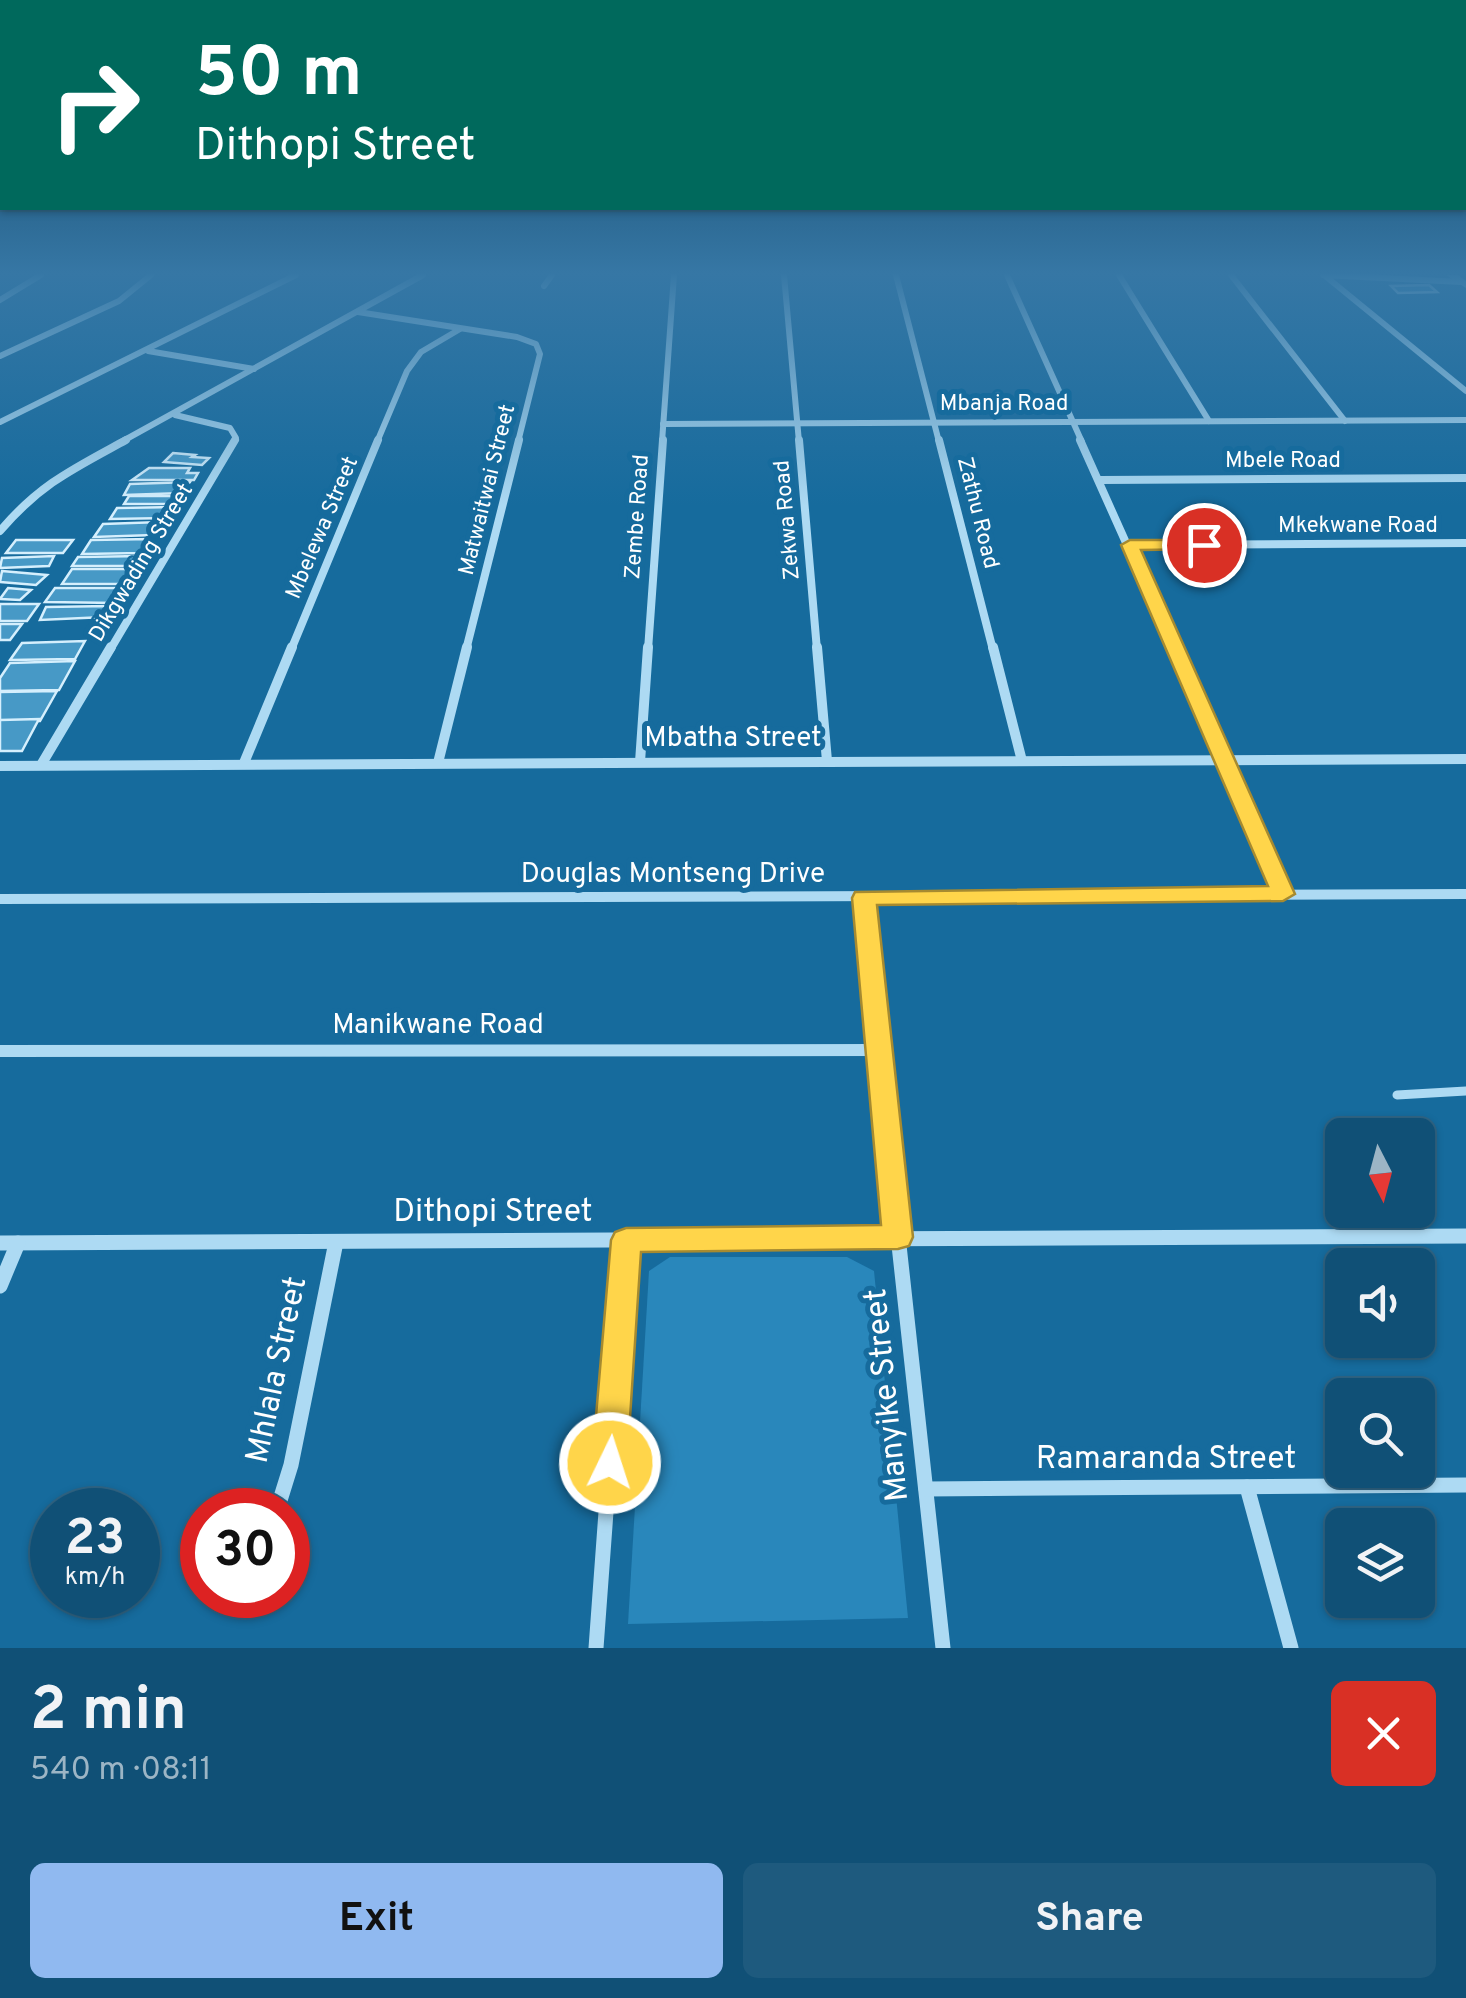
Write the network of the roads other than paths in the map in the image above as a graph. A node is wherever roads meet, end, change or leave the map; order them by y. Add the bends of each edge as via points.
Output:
1 (143, 352) edge
2 (151, 352) edge
3 (286, 352) edge
4 (422, 352) edge
5 (539, 352) edge
6 (668, 352) edge
7 (791, 352) edge
8 (917, 352) edge
9 (1042, 352) edge
10 (1166, 352) edge
11 (1291, 352) edge
12 (1417, 352) edge
13 (255, 369) junction
14 (1466, 391) edge
15 (174, 414) junction
16 (1466, 420) edge
17 (1209, 421) junction
18 (1345, 421) junction
19 (0, 422) edge
20 (797, 422) junction
21 (936, 422) junction
22 (1073, 422) junction
23 (663, 424) junction
24 (1466, 478) edge
25 (1100, 480) junction
26 (0, 530) edge
27 (1466, 543) edge
28 (1130, 545) junction
29 (1466, 759) edge
30 (1226, 760) junction
31 (827, 761) junction
32 (1022, 761) junction
33 (640, 762) junction
34 (244, 763) junction
35 (438, 763) junction
36 (0, 766) edge
37 (41, 766) junction
38 (1283, 894) junction
39 (1466, 894) edge
40 (864, 898) junction
41 (0, 899) edge
42 (876, 1050) junction
43 (0, 1052) edge
44 (1466, 1091) edge
45 (1397, 1094) dead end
46 (1466, 1236) edge
47 (898, 1237) junction
48 (626, 1240) junction
49 (336, 1242) junction
50 (0, 1243) edge
51 (18, 1243) junction
52 (0, 1286) edge
53 (1466, 1486) edge
54 (1246, 1487) junction
55 (283, 1488) edge
56 (926, 1489) junction
57 (596, 1648) edge
58 (943, 1648) edge
59 (1291, 1648) edge

1 - 19 street
2 - 13 street
3 - 13 street
4 - 34 street, Mbelewa Street via 410,364
5 - 35 street, Matwaitwai Street
6 - 23 street, Zembe Road
7 - 20 street, Zekwa Road
8 - 21 street, Zathu Road
9 - 22 street
10 - 17 street
11 - 18 street
12 - 14 street
13 - 15 street
15 - 26 street via 38,489
15 - 37 street, Dikgwading Street via 230,428 236,438
16 - 18 street, Mbanja Road
17 - 18 street, Mbanja Road
17 - 22 street, Mbanja Road
20 - 21 street, Mbanja Road
20 - 23 street, Mbanja Road
20 - 31 street, Zekwa Road
21 - 22 street, Mbanja Road
21 - 32 street, Zathu Road
22 - 25 street
23 - 33 street, Zembe Road
24 - 25 street, Mbele Road
25 - 28 street
27 - 28 street, Mkekwane Road
28 - 30 street
29 - 30 street, Mbatha Street
30 - 32 street, Mbatha Street
30 - 38 street
31 - 32 street, Mbatha Street
31 - 33 street, Mbatha Street
33 - 35 street, Mbatha Street
34 - 35 street, Mbatha Street
34 - 37 street, Mbatha Street
36 - 37 street, Mbatha Street
38 - 39 street, Douglas Montseng Drive
38 - 40 street, Douglas Montseng Drive
40 - 41 street, Douglas Montseng Drive
40 - 42 street, Manyike Street
42 - 43 street, Manikwane Road
42 - 47 street, Manyike Street
44 - 45 lane
46 - 47 street, Dithopi Street
47 - 48 street, Dithopi Street
47 - 56 street, Manyike Street
48 - 49 street, Dithopi Street
48 - 57 street
49 - 51 street, Dithopi Street
49 - 55 street, Mhlala Street
50 - 51 street, Dithopi Street
51 - 52 street
53 - 54 street, Ramaranda Street
54 - 56 street, Ramaranda Street
54 - 59 street
56 - 58 street, Manyike Street

